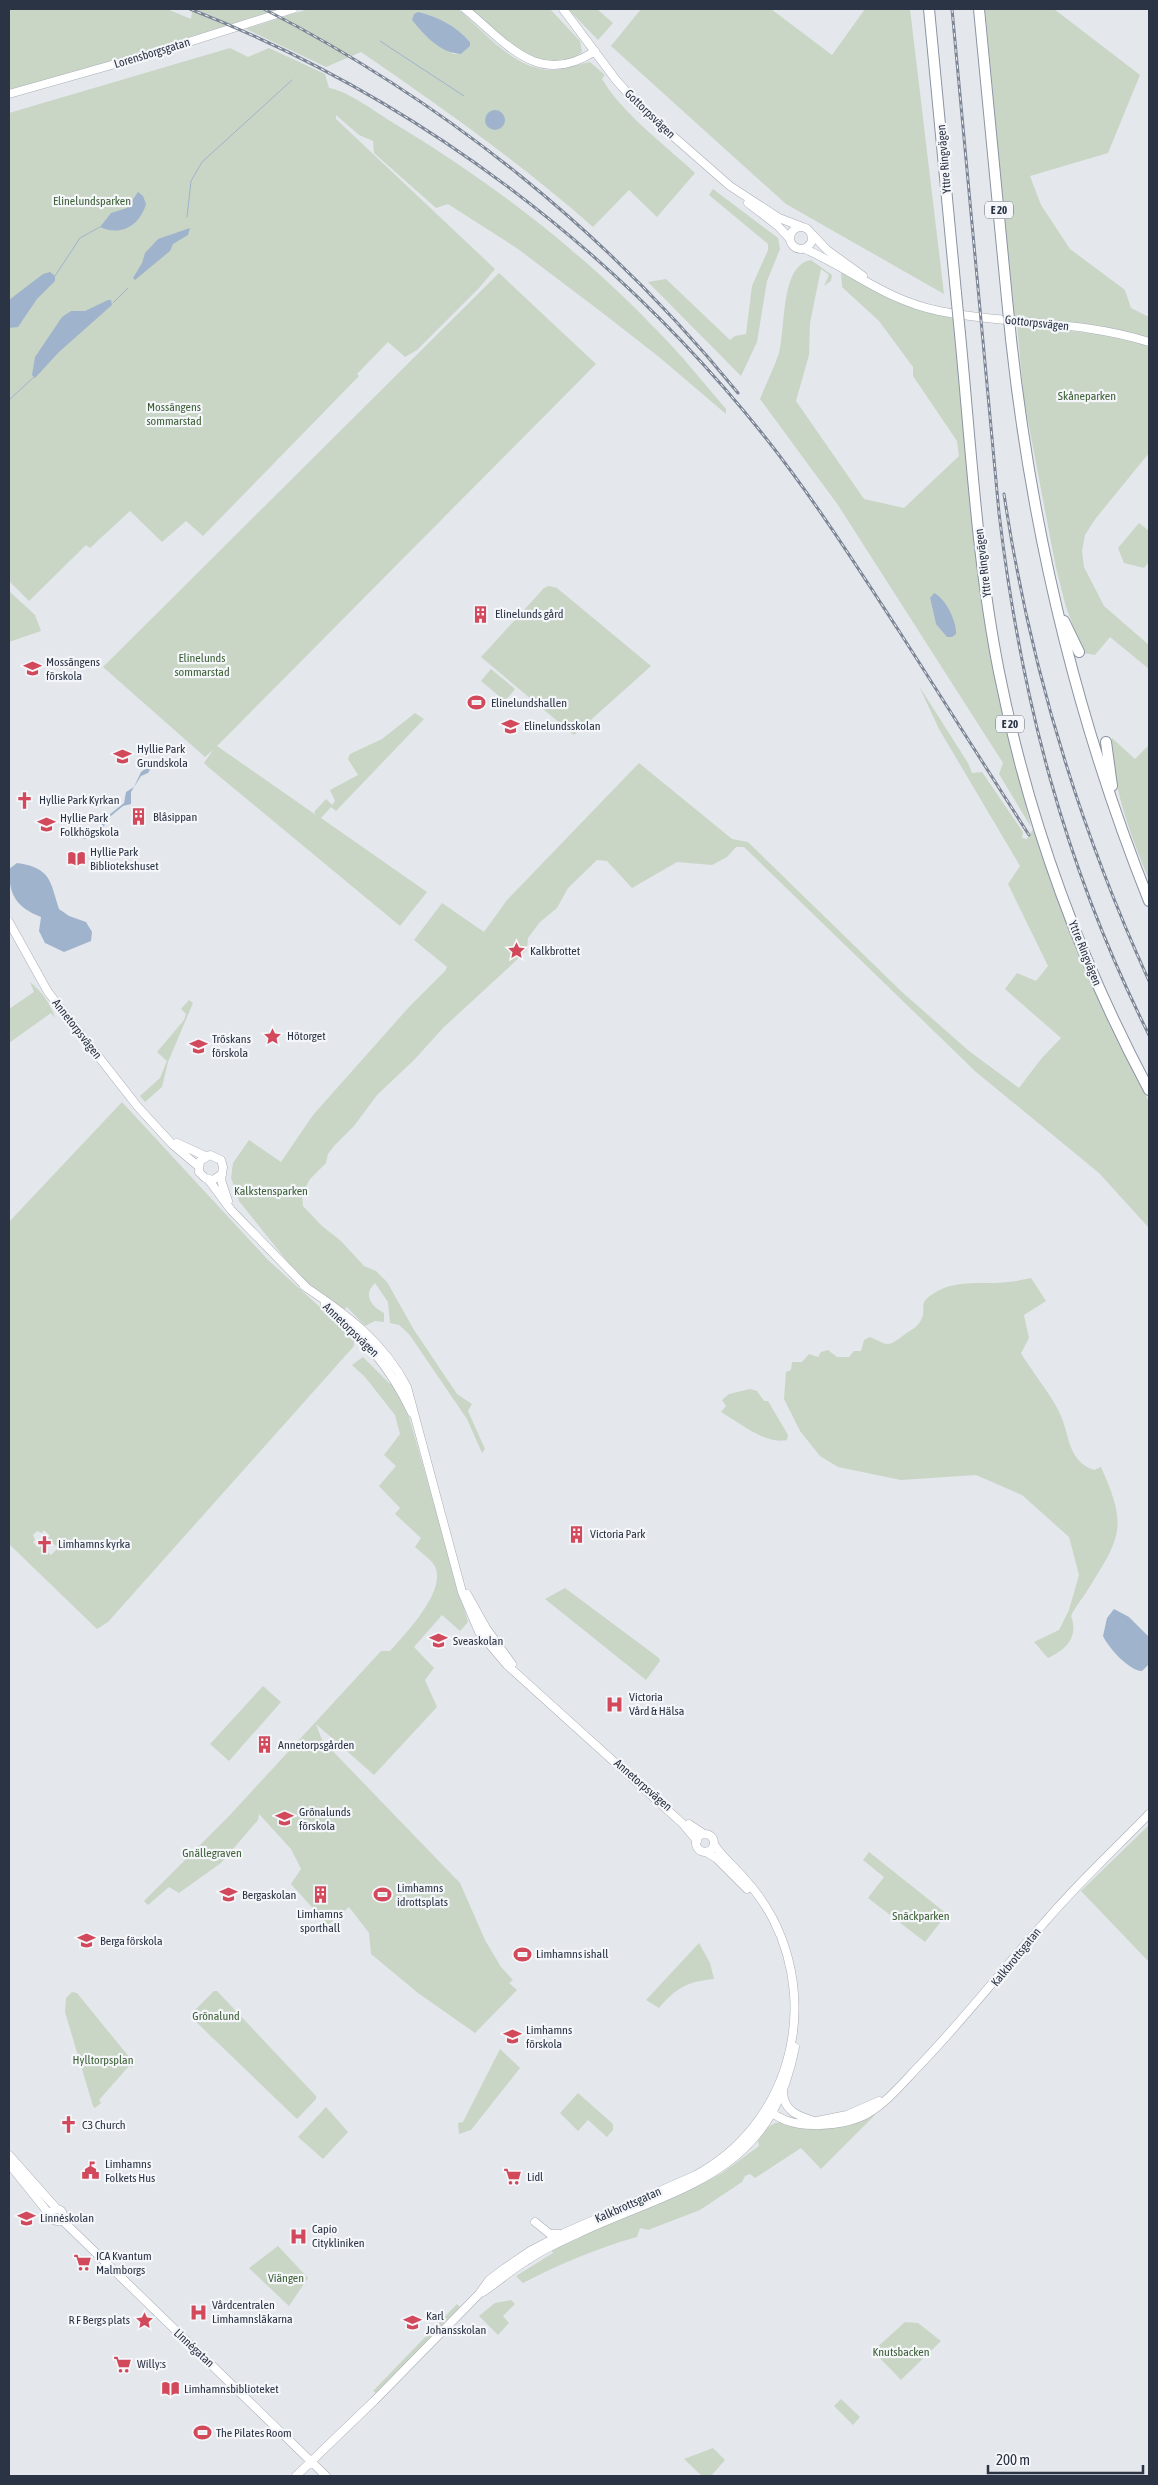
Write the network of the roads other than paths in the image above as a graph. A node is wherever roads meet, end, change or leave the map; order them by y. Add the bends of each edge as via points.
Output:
1 (294, 9) edge
2 (464, 9) edge
3 (558, 9) edge
4 (563, 9) edge
5 (929, 9) edge
6 (979, 9) edge
7 (580, 31) junction
8 (595, 51) junction
9 (9, 94) edge
10 (730, 186) junction
11 (800, 226) junction
12 (812, 235) junction
13 (790, 239) junction
14 (805, 249) junction
15 (925, 307) junction
16 (1149, 342) edge
17 (1051, 589) junction
18 (1078, 652) dead end
19 (1106, 742) dead end
20 (1116, 814) junction
21 (1149, 901) edge
22 (9, 922) edge
23 (1149, 1090) edge
24 (157, 1128) junction
25 (205, 1156) junction
26 (198, 1166) junction
27 (222, 1174) junction
28 (208, 1179) junction
29 (231, 1210) junction
30 (582, 1734) junction
31 (1149, 1814) edge
32 (1149, 1820) edge
33 (1140, 1825) junction
34 (704, 1834) junction
35 (697, 1841) junction
36 (714, 1844) junction
37 (706, 1852) junction
38 (781, 1938) junction
39 (796, 1997) junction
40 (785, 2084) junction
41 (895, 2091) junction
42 (771, 2109) junction
43 (814, 2121) junction
44 (794, 2122) junction
45 (752, 2141) junction
46 (9, 2155) edge
47 (9, 2164) edge
48 (53, 2212) junction
49 (535, 2222) dead end
50 (564, 2234) junction
51 (479, 2294) junction
52 (311, 2462) junction
53 (296, 2476) edge
54 (326, 2476) edge

1 - 9 main road, Lorensborgsgatan
2 - 8 main road via 520,56 537,64 563,65
3 - 7 main road, Gottorpsvägen
4 - 7 main road, Gottorpsvägen
5 - 23 highway, Yttre Ringvägen / E 20, bridge via 986,595 1011,727 1026,786 1061,893 1108,1009
6 - 17 highway, E 20, bridge via 1011,339 1026,454
7 - 8 main road, Gottorpsvägen
8 - 10 main road, Gottorpsvägen via 642,109
10 - 11 main road, Gottorpsvägen via 779,218
10 - 13 main road, Gottorpsvägen
11 - 12 main road, Gottorpsvägen via 808,228
11 - 13 main road via 792,230
12 - 14 main road via 812,243
12 - 15 main road, Gottorpsvägen via 832,255 871,281
13 - 14 main road, Gottorpsvägen via 796,248
14 - 15 main road, Gottorpsvägen via 885,293
15 - 16 main road, Gottorpsvägen via 967,316 1093,329
17 - 18 highway
17 - 20 highway, E 20 via 1078,693
19 - 20 highway
20 - 21 highway, E 20
22 - 24 main road, Annetorpsvägen via 48,992
24 - 25 main road, Annetorpsvägen via 182,1146
24 - 26 main road, Annetorpsvägen
25 - 26 main road
25 - 27 main road via 220,1158
26 - 28 main road via 201,1175
27 - 28 main road via 216,1179
27 - 29 main road, Annetorpsvägen
28 - 29 main road, Annetorpsvägen
29 - 30 main road, Annetorpsvägen via 304,1286 344,1313 385,1351 407,1387 456,1567 486,1628 523,1678
30 - 34 main road, Annetorpsvägen
30 - 35 main road, Annetorpsvägen via 683,1824
31 - 33 main road, Kalkbrottsgatan
32 - 33 main road, Kalkbrottsgatan
33 - 41 main road, Kalkbrottsgatan via 1055,1910 967,2015
34 - 35 main road
34 - 36 main road, Annetorpsvägen via 712,1838
35 - 37 main road, Annetorpsvägen via 698,1849
36 - 37 main road
36 - 38 main road, Annetorpsvägen via 757,1894
37 - 38 main road, Annetorpsvägen via 747,1888
38 - 39 main road, Annetorpsvägen
39 - 40 main road, Kalkbrottsgatan via 796,2041
39 - 42 main road, Annetorpsvägen via 791,2048
40 - 42 main road, Kalkbrottsgatan
40 - 43 main road via 783,2097 787,2108
41 - 43 main road, Kalkbrottsgatan via 847,2115
41 - 44 main road, Kalkbrottsgatan via 871,2111 851,2121 821,2125
42 - 43 main road, Kalkbrottsgatan
42 - 44 main road, Kalkbrottsgatan
42 - 45 main road, Kalkbrottsgatan
42 - 50 main road, Kalkbrottsgatan via 717,2164
44 - 45 main road via 769,2123
45 - 51 main road, Kalkbrottsgatan via 730,2163 714,2173 560,2242 526,2260
46 - 48 main road
47 - 48 main road
48 - 52 main road, Linnégatan via 55,2221 62,2219
49 - 50 main road via 550,2234
50 - 51 main road, Kalkbrottsgatan via 505,2268 489,2280
51 - 52 main road, Kalkbrottsgatan
52 - 53 main road, Kalkbrottsgatan
52 - 54 main road, Linnégatan

